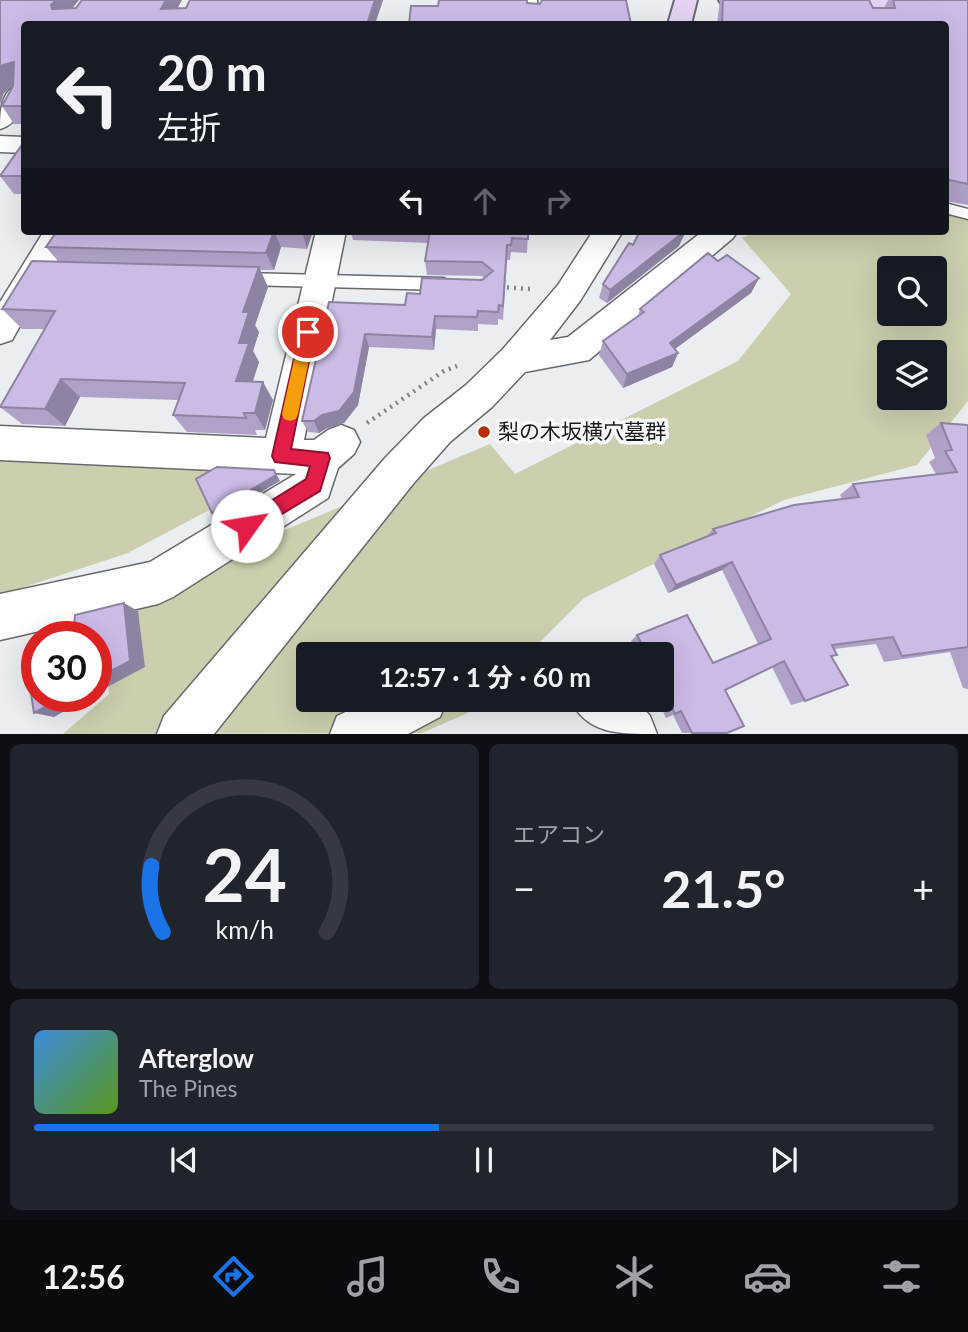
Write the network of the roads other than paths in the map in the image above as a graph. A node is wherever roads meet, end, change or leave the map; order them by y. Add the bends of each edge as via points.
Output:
1 (531, 0) edge
2 (685, 0) edge
3 (730, 0) edge
4 (865, 2) junction
5 (963, 2) edge
6 (533, 21) edge
7 (681, 21) edge
8 (873, 21) edge
9 (21, 93) edge
10 (0, 121) edge
11 (0, 144) edge
12 (21, 145) edge
13 (949, 209) edge
14 (968, 214) edge
15 (57, 235) edge
16 (330, 235) edge
17 (605, 235) edge
18 (718, 235) edge
19 (224, 279) edge
20 (318, 282) junction
21 (482, 285) edge
22 (0, 331) edge
23 (515, 359) junction
24 (0, 443) edge
25 (314, 452) junction
26 (0, 617) edge
27 (398, 712) edge
28 (611, 712) edge
29 (182, 733) edge
30 (355, 733) edge
31 (632, 733) edge

1 - 6 lane
2 - 7 main road
3 - 4 main road
4 - 5 main road
4 - 8 street
9 - 10 street
11 - 12 street
13 - 14 lane
15 - 22 street via 42,272
16 - 20 street
17 - 23 street via 569,293
18 - 23 street via 577,350
19 - 20 lane
20 - 21 lane
20 - 25 street
23 - 29 street via 399,471
24 - 25 street
25 - 26 street via 314,485 158,582
27 - 30 street
28 - 31 street

